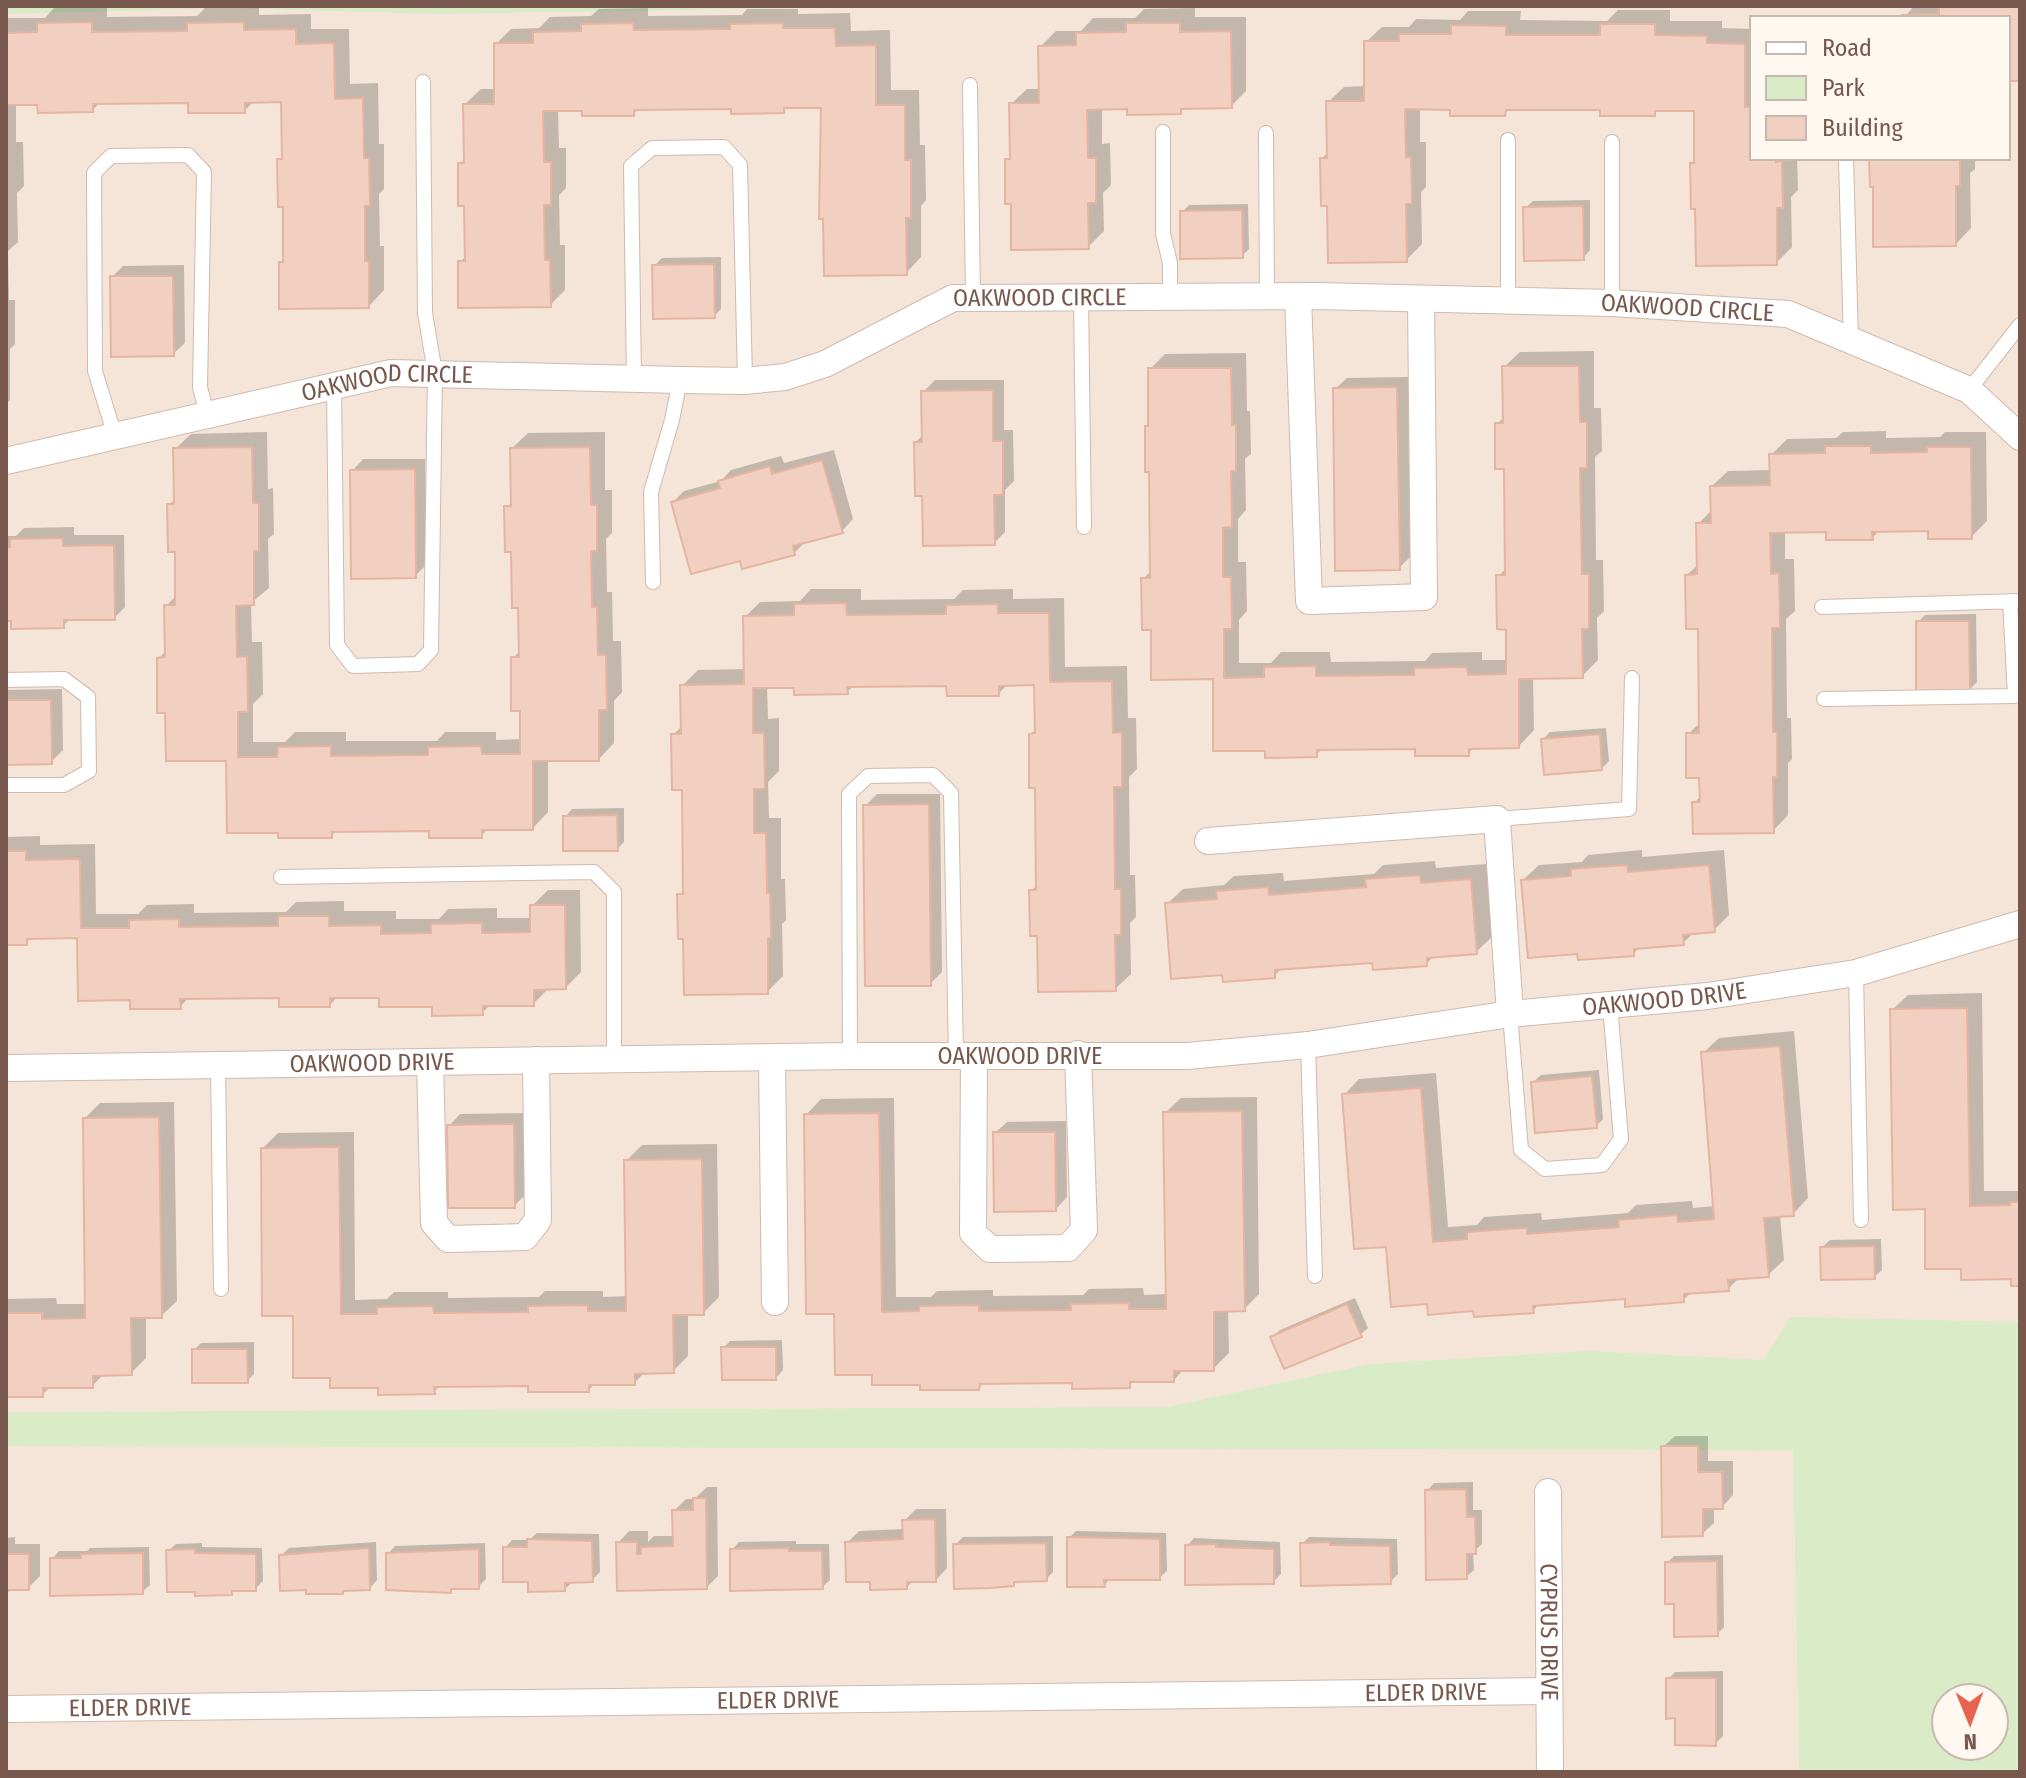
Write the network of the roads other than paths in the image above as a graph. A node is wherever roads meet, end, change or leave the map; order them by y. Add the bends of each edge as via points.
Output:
1 (423, 82) dead end
2 (970, 85) dead end
3 (1163, 132) dead end
4 (1266, 133) dead end
5 (1508, 140) dead end
6 (1612, 142) dead end
7 (1846, 160) edge
8 (1081, 297) junction
9 (1170, 297) junction
10 (1267, 297) junction
11 (1298, 297) junction
12 (973, 298) junction
13 (1421, 300) junction
14 (1508, 300) junction
15 (1612, 303) junction
16 (2020, 325) edge
17 (1851, 341) junction
18 (435, 373) junction
19 (634, 380) junction
20 (680, 380) junction
21 (745, 381) junction
22 (334, 387) junction
23 (1969, 390) junction
24 (207, 415) junction
25 (115, 436) junction
26 (2020, 437) edge
27 (6, 461) edge
28 (1084, 527) dead end
29 (653, 582) dead end
30 (2015, 601) edge
31 (1822, 607) dead end
32 (1632, 678) dead end
33 (6, 680) edge
34 (1824, 699) dead end
35 (6, 785) edge
36 (1497, 819) junction
37 (1208, 841) dead end
38 (281, 877) dead end
39 (2020, 924) edge
40 (1856, 973) junction
41 (1610, 1005) junction
42 (1510, 1014) junction
43 (1308, 1045) junction
44 (1078, 1054) junction
45 (850, 1056) junction
46 (965, 1056) junction
47 (772, 1057) junction
48 (614, 1059) junction
49 (536, 1060) junction
50 (430, 1062) junction
51 (218, 1065) junction
52 (6, 1068) edge
53 (1861, 1220) dead end
54 (1315, 1276) dead end
55 (221, 1289) dead end
56 (775, 1302) dead end
57 (1548, 1492) dead end
58 (1549, 1691) junction
59 (6, 1709) edge
60 (1550, 1772) edge

1 - 18 lane via 425,313
2 - 12 lane
3 - 9 lane via 1163,234
4 - 10 lane
5 - 14 lane
6 - 15 lane
7 - 17 lane
8 - 9 street, OAKWOOD CIRCLE
8 - 12 street, OAKWOOD CIRCLE
8 - 28 lane
9 - 10 street, OAKWOOD CIRCLE
10 - 11 street, OAKWOOD CIRCLE
11 - 13 street, OAKWOOD CIRCLE
11 - 13 street via 1309,601 1424,597
12 - 21 street, OAKWOOD CIRCLE via 953,298 825,364 785,377
13 - 14 street, OAKWOOD CIRCLE
14 - 15 street, OAKWOOD CIRCLE
15 - 17 street, OAKWOOD CIRCLE via 1788,314
16 - 23 lane
17 - 23 street, OAKWOOD CIRCLE
18 - 19 street, OAKWOOD CIRCLE
18 - 22 street, OAKWOOD CIRCLE via 391,373
18 - 22 lane via 431,650 418,664 353,666 337,645
19 - 20 street, OAKWOOD CIRCLE
19 - 21 lane via 631,166 652,148 724,147 740,165
20 - 21 street, OAKWOOD CIRCLE
20 - 29 lane via 651,492
22 - 24 street, OAKWOOD CIRCLE
23 - 26 street, OAKWOOD CIRCLE
24 - 25 street, OAKWOOD CIRCLE
24 - 25 lane via 200,387 204,172 188,155 111,156 94,173 95,371
25 - 27 street, OAKWOOD CIRCLE
30 - 31 lane
30 - 34 lane via 2015,696
32 - 36 lane via 1629,809
33 - 35 lane via 64,679 88,697 89,771 64,785
36 - 37 street
36 - 42 street
38 - 48 lane via 594,872 614,892
39 - 40 street, OAKWOOD DRIVE
40 - 41 street, OAKWOOD DRIVE
40 - 53 lane
41 - 42 street, OAKWOOD DRIVE
41 - 42 lane via 1621,1139 1602,1165 1545,1169 1521,1150
42 - 43 street, OAKWOOD DRIVE
43 - 44 street, OAKWOOD DRIVE via 1187,1056
43 - 54 lane
44 - 46 street, OAKWOOD DRIVE
44 - 46 street via 1084,1230 1068,1248 990,1249 973,1233
45 - 46 street, OAKWOOD DRIVE
45 - 46 lane via 849,794 868,776 933,775 951,793
45 - 47 street, OAKWOOD DRIVE
47 - 48 street, OAKWOOD DRIVE
47 - 56 street
48 - 49 street, OAKWOOD DRIVE
49 - 50 street, OAKWOOD DRIVE
49 - 50 street via 538,1220 525,1237 448,1239 434,1223
50 - 51 street, OAKWOOD DRIVE
51 - 52 street, OAKWOOD DRIVE
51 - 55 lane
57 - 58 street, CYPRUS DRIVE
58 - 59 street, ELDER DRIVE
58 - 60 street, CYPRUS DRIVE

